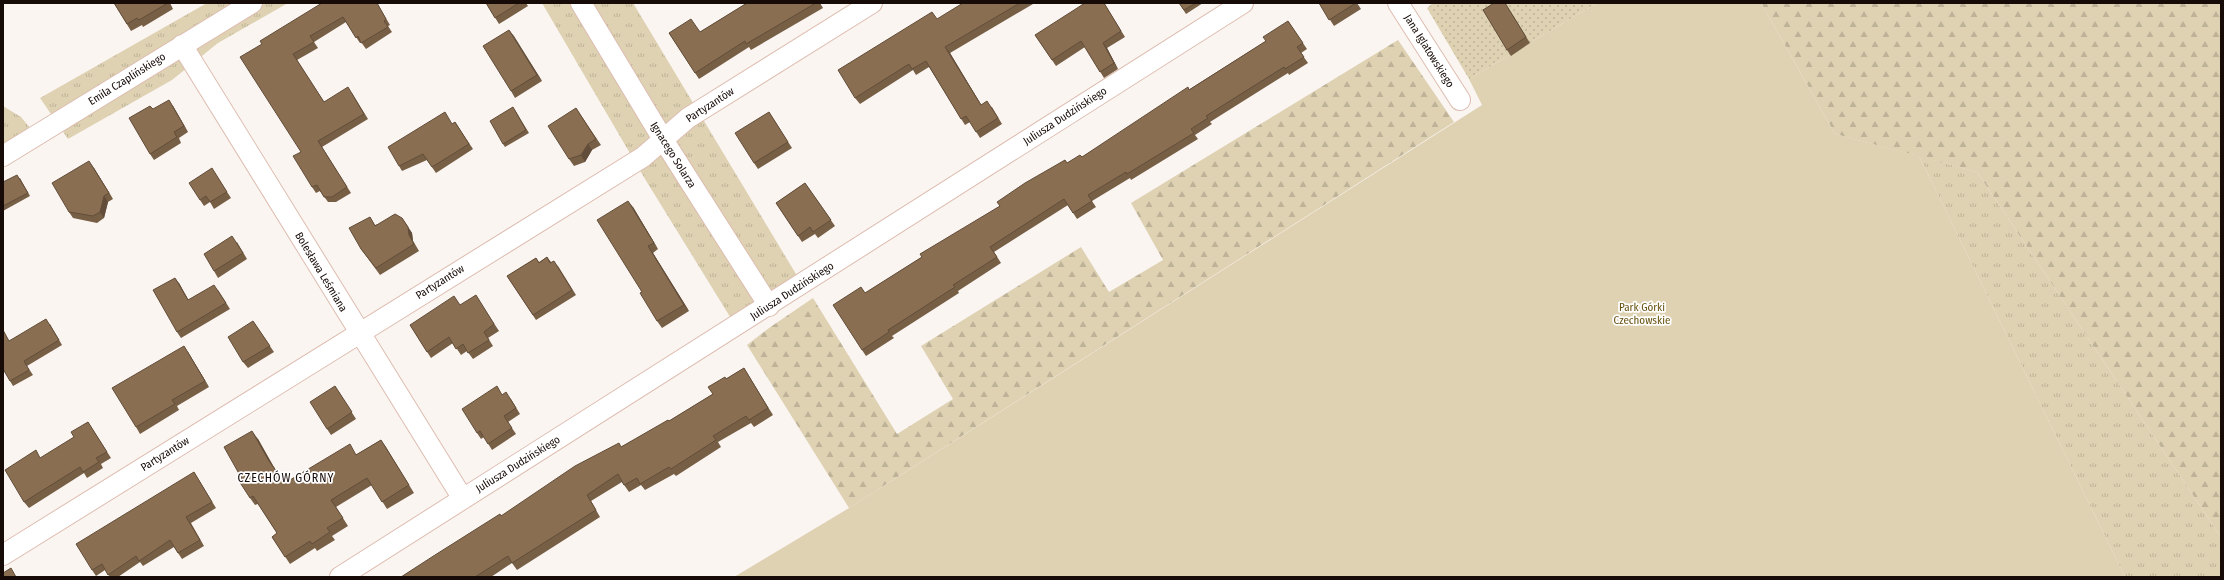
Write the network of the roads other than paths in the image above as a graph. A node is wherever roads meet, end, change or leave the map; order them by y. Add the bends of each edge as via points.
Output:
1 (252, 3) edge
2 (581, 3) edge
3 (872, 3) edge
4 (1243, 3) edge
5 (1398, 3) edge
6 (182, 45) junction
7 (1460, 100) dead end
8 (664, 141) junction
9 (3, 156) edge
10 (769, 306) junction
11 (358, 333) junction
12 (462, 499) junction
13 (3, 555) edge
14 (340, 577) edge

1 - 6 street, Emila Czaplińskiego
2 - 8 street, Ignacego Solarza
3 - 8 street, Partyzantów via 688,118
4 - 10 street, Juliusza Dudzińskiego
5 - 7 street, Jana Iglatowskiego
6 - 9 street, Emila Czaplińskiego
6 - 11 street, Bolesława Leśmiana
8 - 10 street, Ignacego Solarza
8 - 11 street, Partyzantów via 643,157
10 - 12 street, Juliusza Dudzińskiego
11 - 12 street, Bolesława Leśmiana
11 - 13 street, Partyzantów
12 - 14 street, Juliusza Dudzińskiego

